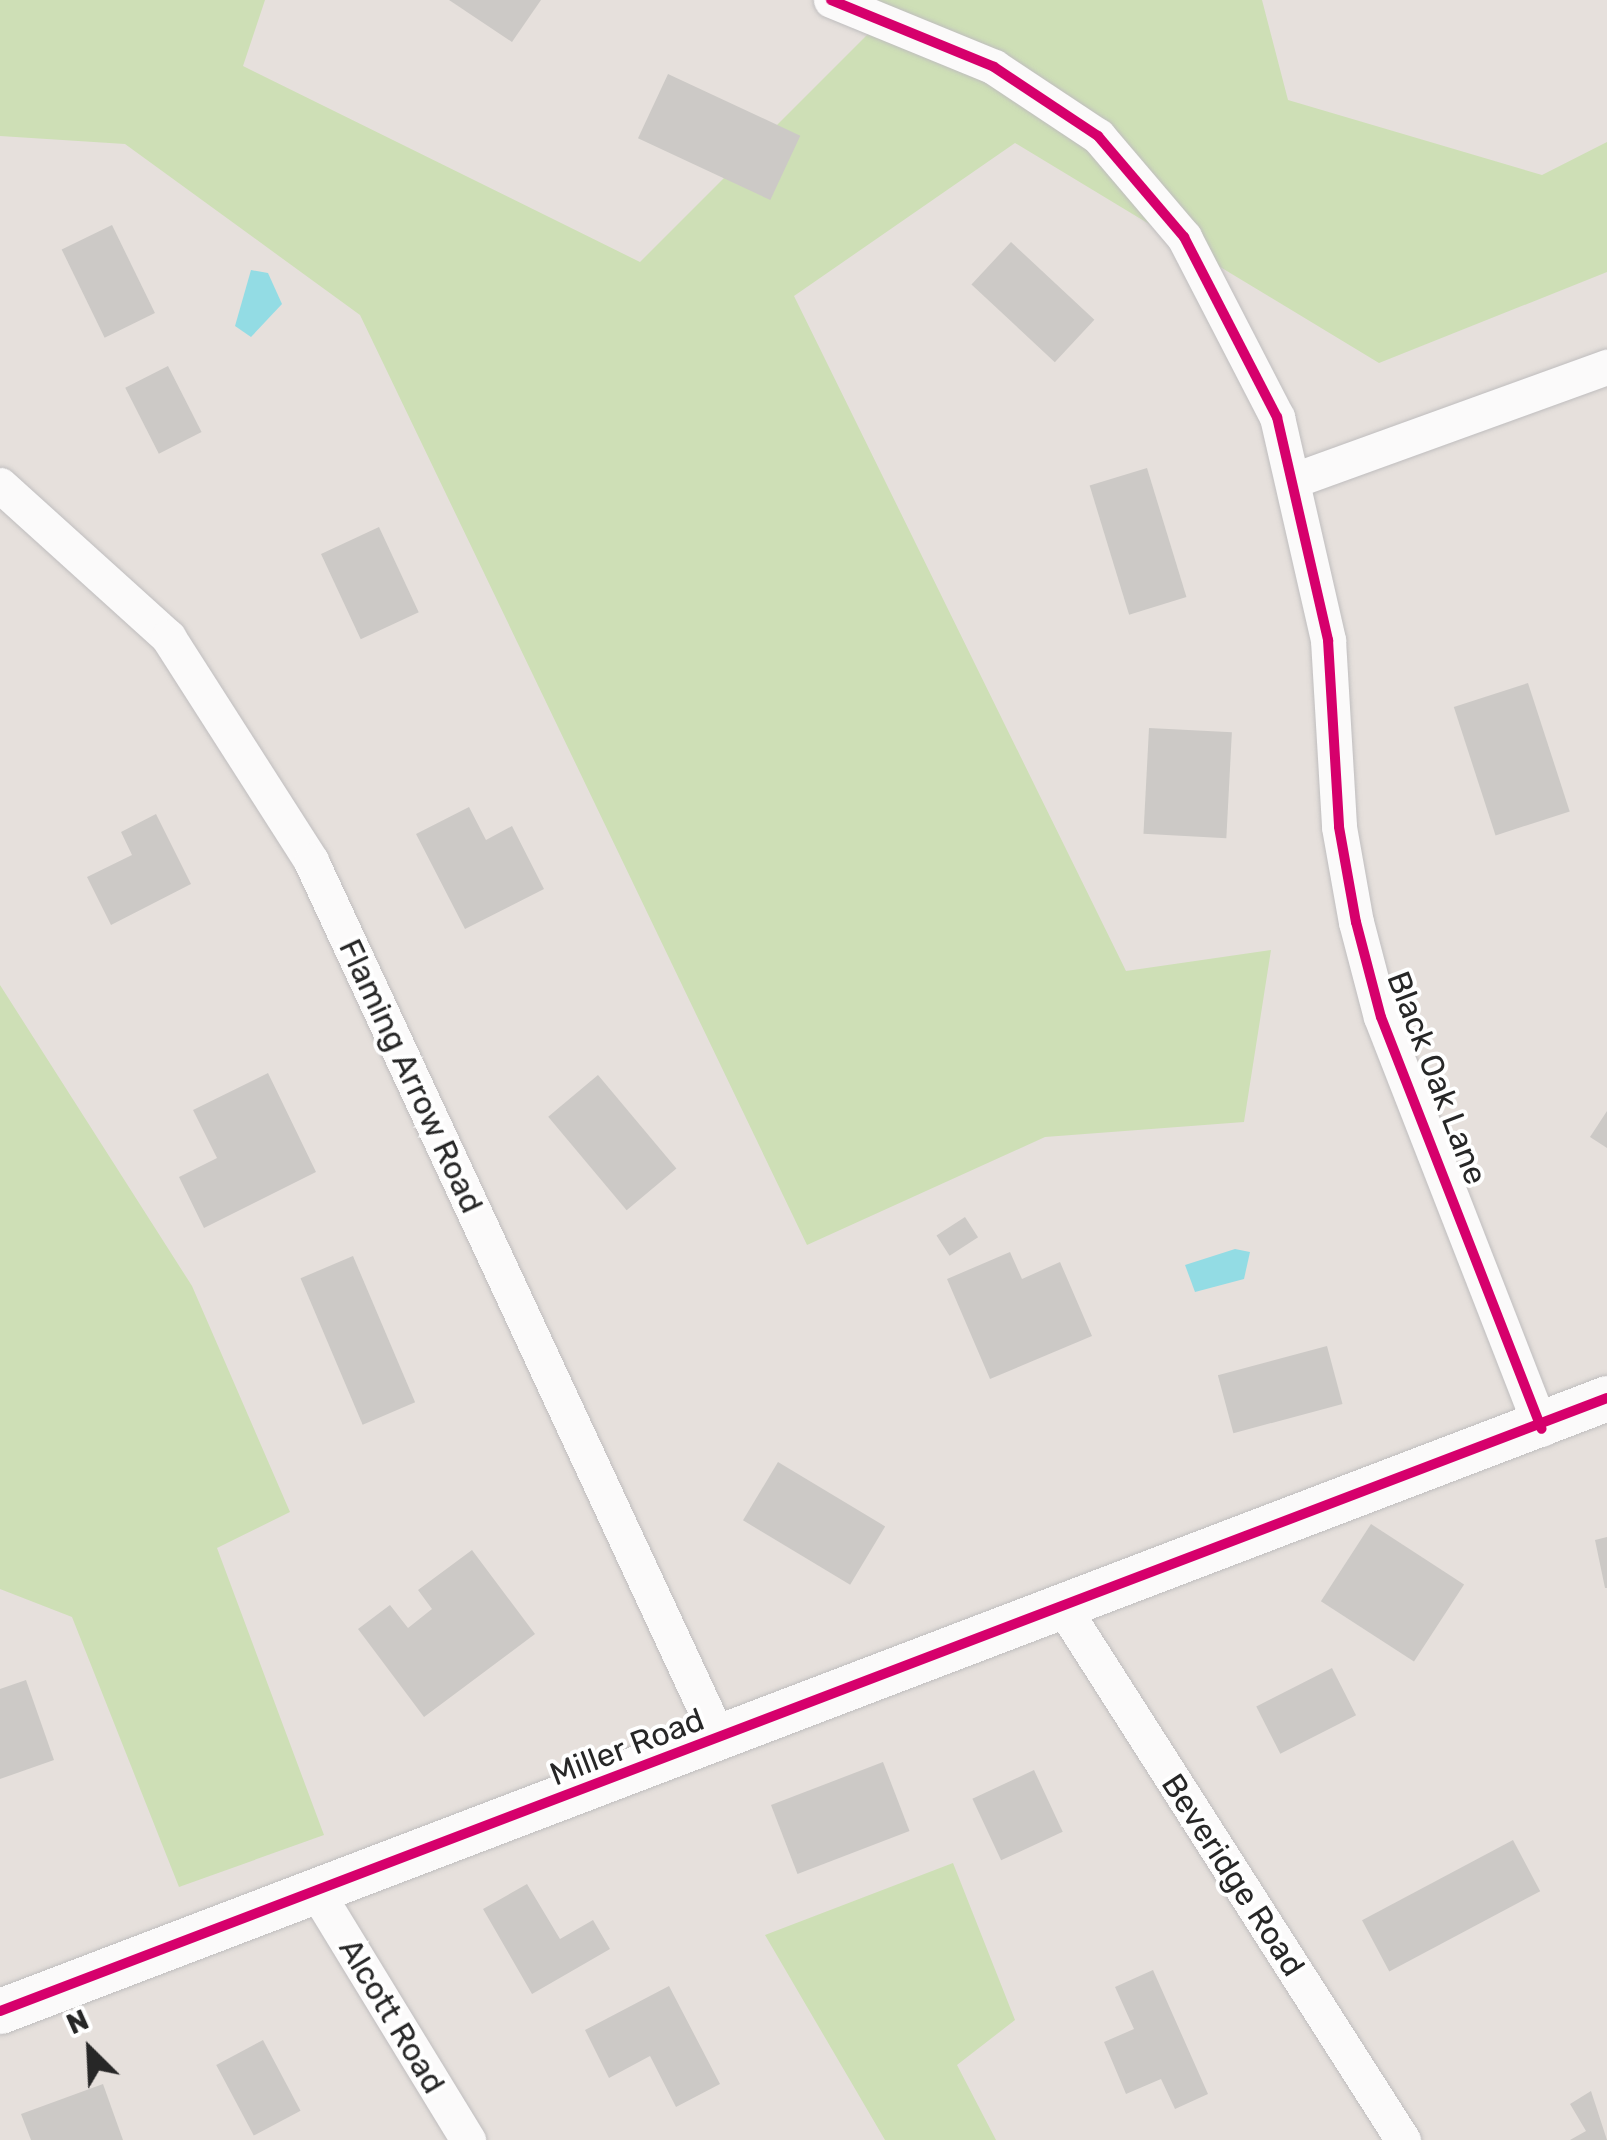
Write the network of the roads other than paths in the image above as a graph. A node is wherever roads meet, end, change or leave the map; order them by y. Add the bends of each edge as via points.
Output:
1 (831, 0) edge
2 (1607, 367) edge
3 (1297, 479) junction
4 (0, 484) edge
5 (1607, 1398) edge
6 (1542, 1429) junction
7 (1064, 1609) junction
8 (720, 1739) junction
9 (316, 1892) junction
10 (0, 2011) edge
11 (468, 2140) edge
12 (1402, 2140) edge

1 - 3 street, Black Oak Lane via 994,67 1111,148 1184,238 1277,418
2 - 3 street
3 - 6 street, Black Oak Lane via 1328,640 1339,827 1356,922 1381,1017
4 - 8 street, Flaming Arrow Road via 168,636 311,861
5 - 6 street, Miller Road
6 - 7 street, Miller Road
7 - 8 street, Miller Road
7 - 12 street, Beveridge Road
8 - 9 street, Miller Road
9 - 10 street, Miller Road
9 - 11 street, Alcott Road

